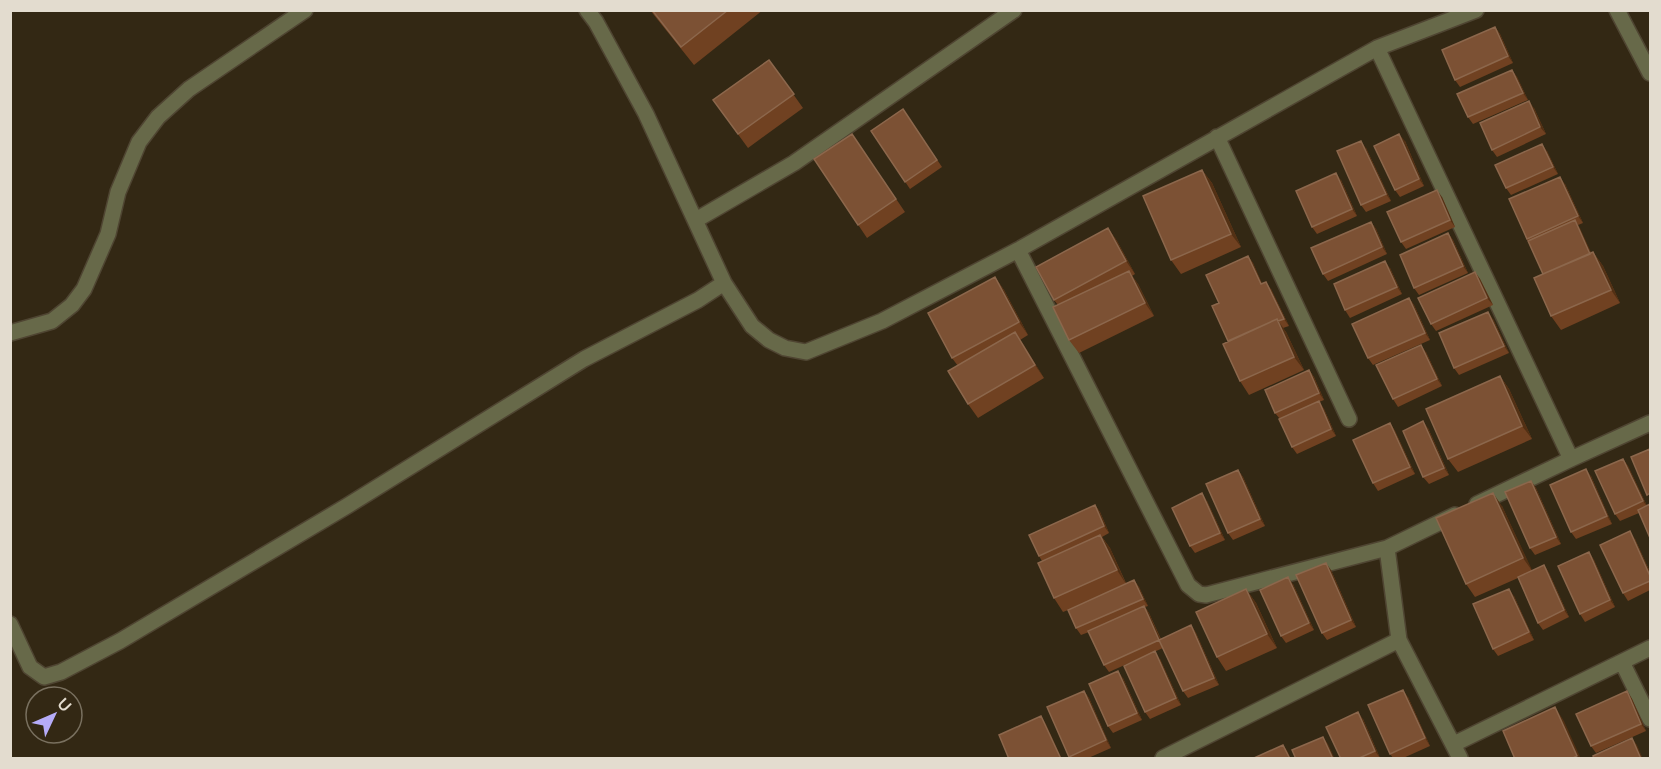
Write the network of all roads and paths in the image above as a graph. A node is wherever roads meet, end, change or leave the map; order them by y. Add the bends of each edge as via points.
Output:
1 (305, 10) edge
2 (587, 10) edge
3 (1014, 10) edge
4 (1476, 10) edge
5 (1617, 10) edge
6 (1377, 48) junction
7 (1650, 73) edge
8 (1217, 137) junction
9 (696, 220) junction
10 (1018, 250) junction
11 (724, 283) junction
12 (10, 333) edge
13 (1349, 419) dead end
14 (1650, 423) edge
15 (1571, 459) junction
16 (1387, 548) junction
17 (10, 624) edge
18 (1399, 640) junction
19 (1650, 648) edge
20 (1622, 663) junction
21 (1650, 719) edge
22 (1454, 744) junction
23 (1163, 759) edge
24 (1460, 759) edge

1 - 12 street via 189,89 158,117 138,142 117,192 108,234 84,289 52,321
2 - 9 street via 646,114
3 - 9 street via 794,163
4 - 6 street
5 - 7 street
6 - 8 street
6 - 15 street
8 - 10 street
8 - 13 street
9 - 11 street
10 - 11 street via 882,321 806,351 784,348 752,326
10 - 16 street via 1188,585 1199,594
11 - 17 street via 584,359 347,506 61,672 44,677 30,668
14 - 15 street
15 - 16 street
16 - 18 street
18 - 22 street
18 - 23 street
19 - 20 street
20 - 21 street
20 - 22 street
22 - 24 street

